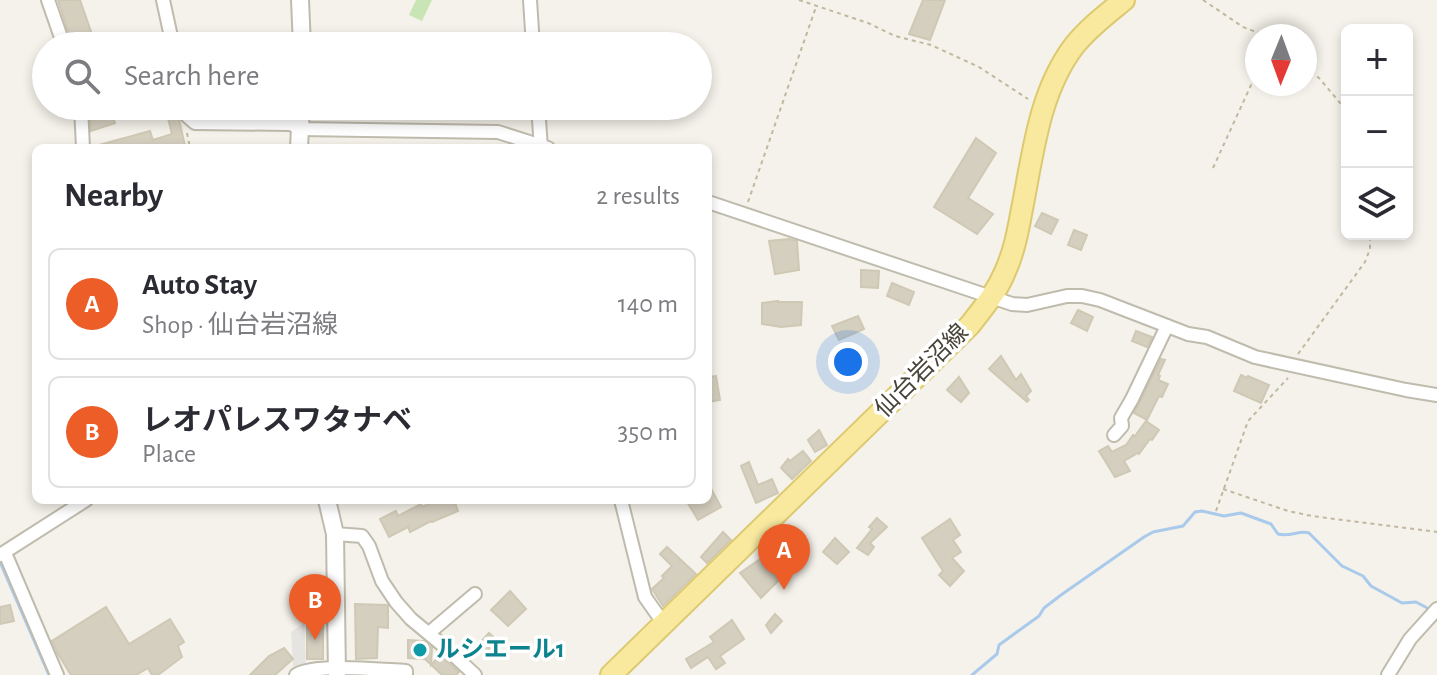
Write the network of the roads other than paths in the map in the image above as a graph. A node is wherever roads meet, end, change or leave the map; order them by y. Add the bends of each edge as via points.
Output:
1 (48, 0) edge
2 (163, 0) edge
3 (300, 0) edge
4 (530, 0) edge
5 (1124, 0) edge
6 (59, 32) edge
7 (170, 32) edge
8 (301, 32) edge
9 (532, 32) edge
10 (82, 120) edge
11 (192, 120) edge
12 (300, 120) edge
13 (540, 120) edge
14 (300, 129) junction
15 (83, 144) edge
16 (299, 144) edge
17 (534, 144) edge
18 (543, 144) edge
19 (712, 203) edge
20 (991, 297) junction
21 (1167, 326) junction
22 (1437, 395) edge
23 (1114, 435) dead end
24 (80, 504) edge
25 (328, 504) edge
26 (622, 504) edge
27 (335, 534) junction
28 (2, 554) edge
29 (475, 594) dead end
30 (1435, 612) edge
31 (664, 624) junction
32 (429, 633) junction
33 (337, 672) edge
34 (57, 675) edge
35 (296, 675) edge
36 (406, 675) edge
37 (475, 675) edge
38 (611, 675) edge
39 (1388, 675) edge

1 - 6 street
2 - 7 street
3 - 8 street
4 - 9 street
5 - 20 main road, 仙台岩沼線 via 1074,46 1055,79 1044,107 1017,238
10 - 15 street
11 - 14 street via 291,124
12 - 14 street
13 - 18 street
14 - 16 street
14 - 17 street via 498,132
19 - 20 street
20 - 21 street via 1027,305 1082,296
20 - 31 main road, 仙台岩沼線 via 961,334
21 - 22 street via 1255,357
21 - 23 street
24 - 28 street
25 - 27 street
26 - 31 street via 645,597
27 - 32 street via 362,536 396,602
27 - 33 street
28 - 34 street
29 - 32 street
30 - 39 street
31 - 38 main road, 仙台岩沼線
32 - 37 street
33 - 35 street
33 - 36 street

